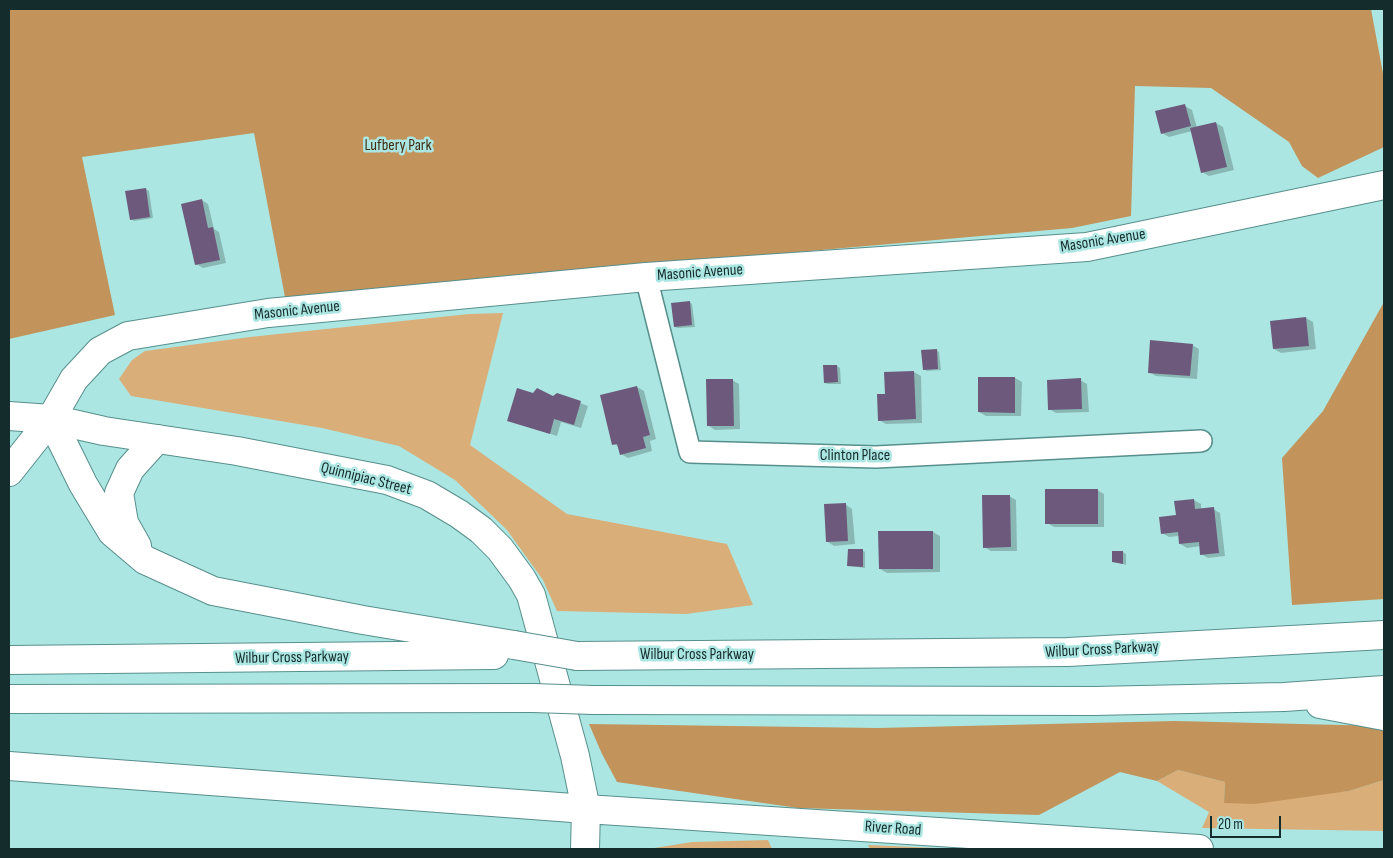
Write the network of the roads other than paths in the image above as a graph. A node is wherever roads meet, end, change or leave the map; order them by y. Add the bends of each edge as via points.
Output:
1 (1384, 186) edge
2 (646, 277) junction
3 (9, 416) edge
4 (51, 419) junction
5 (157, 439) junction
6 (1201, 441) dead end
7 (9, 472) edge
8 (145, 560) junction
9 (1384, 635) edge
10 (515, 650) junction
11 (9, 660) edge
12 (1384, 690) edge
13 (1284, 697) junction
14 (9, 699) edge
15 (1384, 716) edge
16 (9, 766) edge
17 (586, 809) junction
18 (585, 849) edge
19 (1199, 849) edge

1 - 2 main road, Masonic Avenue via 1087,247
2 - 4 main road, Masonic Avenue via 268,313 128,336 100,350 74,379
2 - 6 street, Clinton Place via 690,452 876,457
3 - 4 main road, Quinnipiac Street
4 - 5 main road, Quinnipiac Street
4 - 7 main road, Masonic Avenue
4 - 8 main road via 83,484 112,532
5 - 8 main road via 130,469 119,493 124,522
5 - 17 main road, Quinnipiac Street via 387,480 427,495 481,530 500,549 531,595 575,756
8 - 10 main road via 213,591
9 - 10 main road, Wilbur Cross Parkway, bridge via 1068,652 577,656
10 - 11 main road, Wilbur Cross Parkway
12 - 13 main road
13 - 14 main road, bridge via 1094,701
13 - 15 main road
16 - 17 main road, River Road
17 - 18 main road, Quinnipiac Street
17 - 19 main road, River Road

